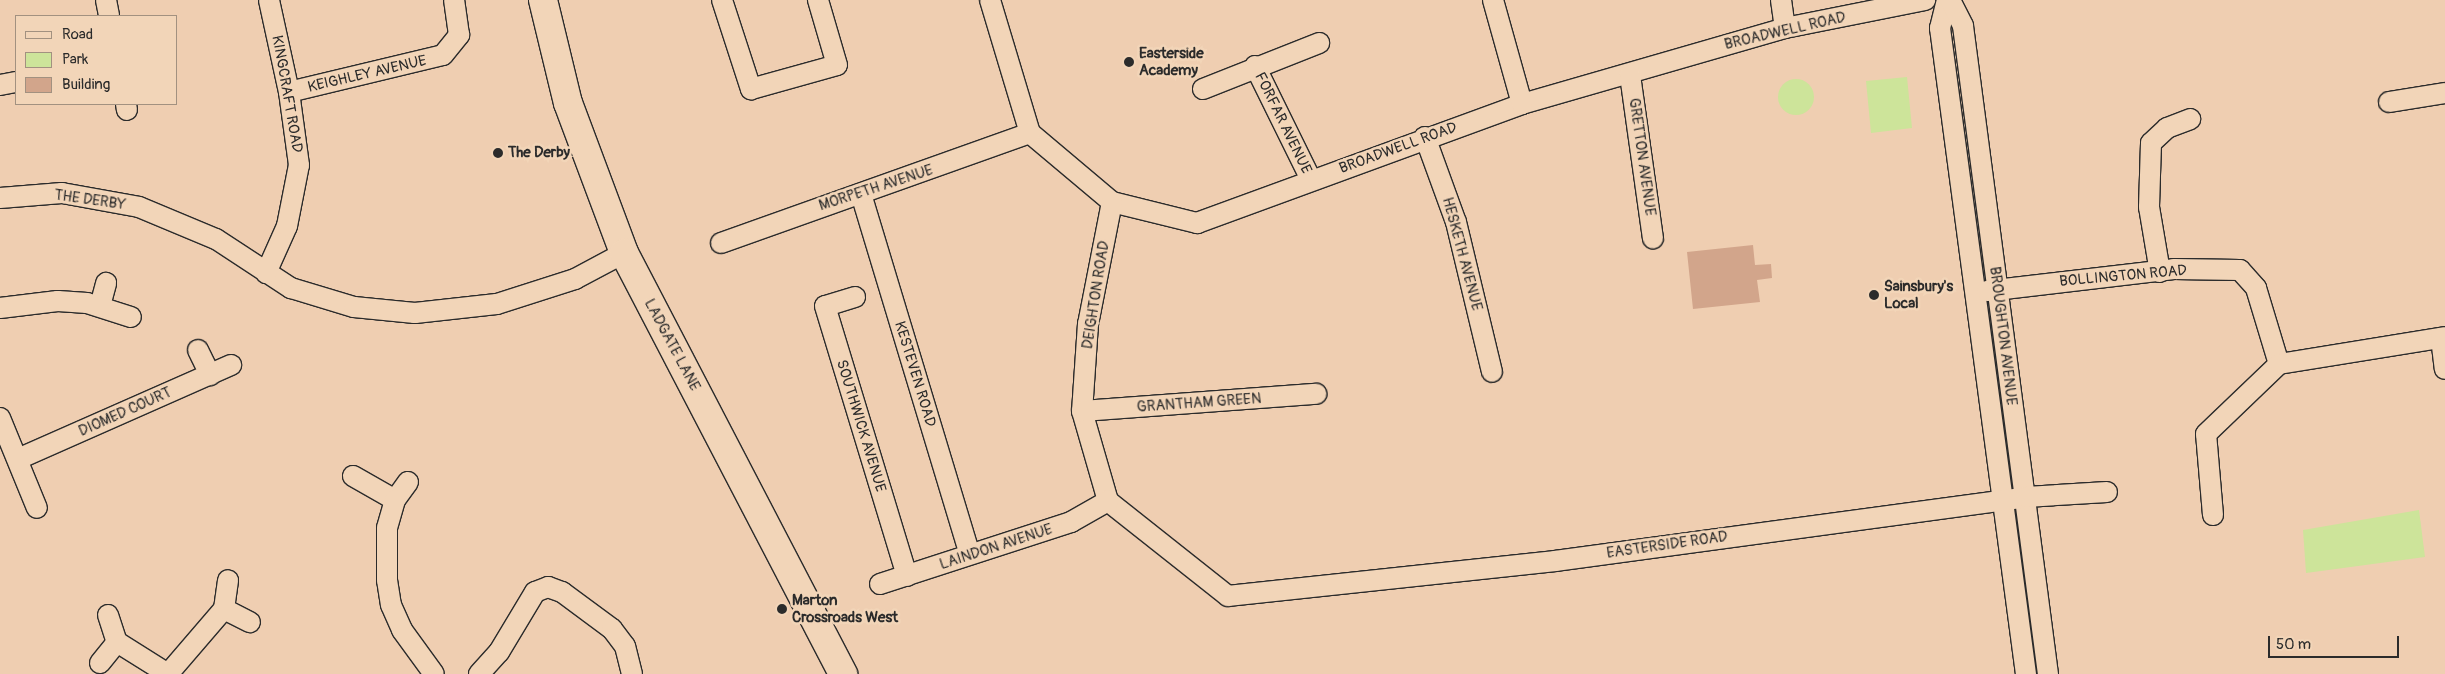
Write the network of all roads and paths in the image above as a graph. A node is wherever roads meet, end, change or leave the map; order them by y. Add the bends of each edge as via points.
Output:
1 (106, 0) edge
2 (268, 0) edge
3 (454, 0) edge
4 (543, 0) edge
5 (722, 0) edge
6 (818, 0) edge
7 (990, 0) edge
8 (1494, 0) edge
9 (1781, 0) edge
10 (1925, 0) edge
11 (1948, 0) edge
12 (109, 15) edge
13 (1784, 28) junction
14 (1318, 43) dead end
15 (1255, 66) junction
16 (1630, 75) junction
17 (15, 82) edge
18 (0, 85) edge
19 (1203, 89) dead end
20 (289, 92) junction
21 (2445, 93) edge
22 (2389, 102) dead end
23 (1522, 104) junction
24 (2190, 119) dead end
25 (1030, 133) junction
26 (1425, 137) junction
27 (1311, 180) junction
28 (861, 194) junction
29 (0, 198) edge
30 (1112, 202) junction
31 (1653, 238) dead end
32 (721, 243) dead end
33 (624, 253) junction
34 (266, 272) junction
35 (2160, 272) junction
36 (106, 283) dead end
37 (1999, 289) junction
38 (1975, 292) junction
39 (855, 297) dead end
40 (100, 306) junction
41 (0, 308) edge
42 (131, 317) dead end
43 (2443, 338) edge
44 (198, 350) dead end
45 (2279, 364) junction
46 (231, 365) dead end
47 (2445, 369) edge
48 (1492, 372) dead end
49 (210, 375) junction
50 (1316, 394) dead end
51 (1082, 412) junction
52 (0, 418) edge
53 (18, 459) junction
54 (353, 476) dead end
55 (408, 482) dead end
56 (2107, 492) dead end
57 (2026, 497) junction
58 (395, 500) junction
59 (2002, 500) junction
60 (1108, 501) junction
61 (38, 508) dead end
62 (2213, 515) dead end
63 (970, 554) junction
64 (907, 576) junction
65 (228, 580) dead end
66 (880, 584) dead end
67 (224, 609) junction
68 (108, 616) dead end
69 (250, 622) dead end
70 (117, 642) junction
71 (100, 663) dead end
72 (168, 674) edge
73 (434, 674) edge
74 (478, 674) edge
75 (632, 674) edge
76 (843, 674) edge
77 (2026, 674) edge
78 (2048, 674) edge

1 - 12 street
2 - 20 street, KINGCRAFT ROAD
3 - 20 street, KEIGHLEY AVENUE via 458,35 443,55
4 - 33 main road, LADGATE LANE via 568,103
5 - 6 street via 751,89 837,65
7 - 25 street
8 - 23 street
9 - 13 street
10 - 13 street, BROADWELL ROAD
11 - 37 street, BROUGHTON AVENUE via 1963,26
11 - 38 street, BROUGHTON AVENUE via 1940,28
13 - 16 street, BROADWELL ROAD
14 - 15 street
15 - 19 street
15 - 27 street, FORFAR AVENUE
16 - 23 street, BROADWELL ROAD
16 - 31 street, GRETTON AVENUE
17 - 18 street
20 - 34 street, KINGCRAFT ROAD via 299,165 295,195
21 - 22 street
23 - 26 street, BROADWELL ROAD
24 - 35 street via 2167,128 2151,143 2149,207
25 - 28 street, MORPETH AVENUE
25 - 30 street, BROADWELL ROAD
26 - 27 street, BROADWELL ROAD
26 - 48 street, HESKETH AVENUE via 1456,222
27 - 30 street, BROADWELL ROAD via 1197,222
28 - 32 street, MORPETH AVENUE
28 - 63 street, KESTEVEN ROAD
29 - 34 street, THE DERBY via 62,193 139,207 216,239
30 - 51 street, DEIGHTON ROAD via 1088,324
33 - 34 street, THE DERBY via 575,279 497,304 432,312 354,307 291,288
33 - 76 main road, LADGATE LANE
35 - 37 street, BOLLINGTON ROAD
35 - 45 street, BOLLINGTON ROAD via 2240,270 2256,288
36 - 40 street
37 - 38 street, BOLLINGTON ROAD
37 - 57 street, BROUGHTON AVENUE
38 - 59 street, BROUGHTON AVENUE
39 - 64 street, SOUTHWICK AVENUE via 825,306
40 - 41 street via 58,301
40 - 42 street
43 - 45 street
43 - 47 street
44 - 49 street
45 - 62 street via 2206,434
46 - 49 street, DIOMED COURT
49 - 53 street, DIOMED COURT
50 - 51 street, GRANTHAM GREEN
51 - 60 street, DEIGHTON ROAD
52 - 53 street
53 - 61 street
54 - 58 street
55 - 58 street
56 - 57 street, EASTERSIDE ROAD
57 - 59 street, EASTERSIDE ROAD
57 - 78 street, BROUGHTON AVENUE
58 - 73 street via 386,555 391,605 402,630
59 - 60 street, EASTERSIDE ROAD via 1555,560 1228,596
59 - 77 street, BROUGHTON AVENUE
60 - 63 street, LAINDON AVENUE via 1071,522
63 - 64 street, LAINDON AVENUE
64 - 66 street, LAINDON AVENUE
65 - 67 street
67 - 69 street
67 - 72 street via 183,652
68 - 70 street
70 - 71 street
70 - 72 street
74 - 75 street via 499,652 535,592 548,587 562,592 612,628 625,646

